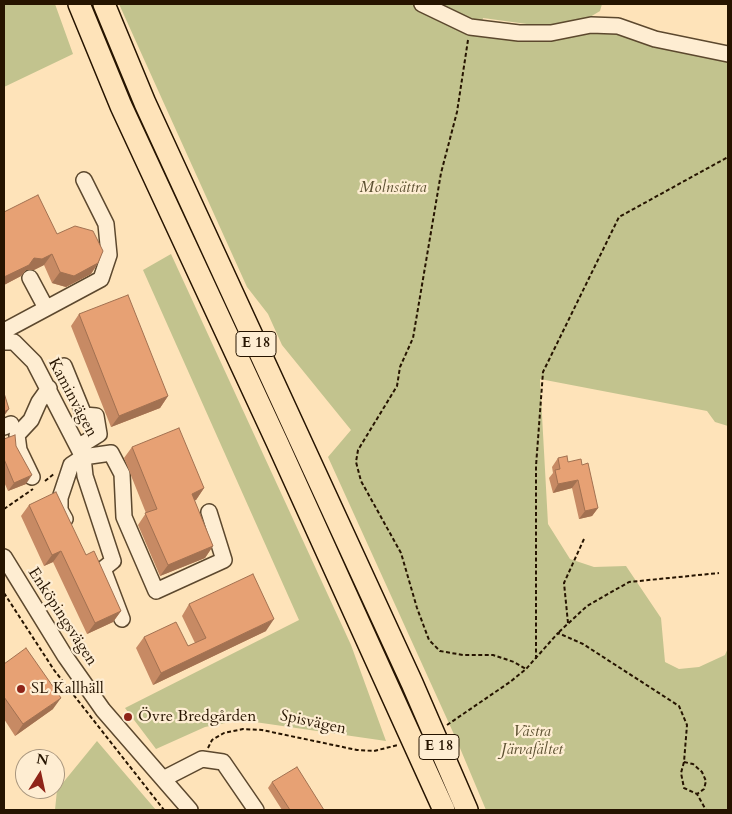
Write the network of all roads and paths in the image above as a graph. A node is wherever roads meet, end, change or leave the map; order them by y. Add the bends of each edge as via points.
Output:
1 (79, 4) edge
2 (104, 4) edge
3 (422, 4) edge
4 (470, 27) junction
5 (728, 54) edge
6 (728, 157) edge
7 (84, 180) dead end
8 (30, 278) dead end
9 (46, 308) junction
10 (4, 331) edge
11 (4, 342) edge
12 (64, 366) dead end
13 (49, 388) junction
14 (81, 452) junction
15 (32, 477) edge
16 (209, 512) dead end
17 (73, 532) edge
18 (584, 539) dead end
19 (4, 557) edge
20 (719, 573) dead end
21 (122, 619) edge
22 (568, 623) junction
23 (558, 633) junction
24 (536, 659) junction
25 (526, 669) junction
26 (443, 727) dead end
27 (407, 745) junction
28 (202, 759) junction
29 (684, 762) junction
30 (163, 779) junction
31 (698, 794) junction
32 (190, 810) edge
33 (256, 810) edge
34 (433, 810) edge
35 (444, 810) edge
36 (467, 810) edge
37 (706, 810) edge

1 - 27 highway, E 18 via 121,106
2 - 36 highway, E 18 via 145,103
3 - 4 street
4 - 5 street via 551,33 591,25 618,26 655,39
4 - 25 path via 457,112 441,173 413,338 400,367 397,386 358,450 356,462 361,481 401,553 429,640 440,651 493,655
6 - 24 path via 619,217 544,372 536,466
7 - 9 street via 106,224 109,254 101,280
8 - 9 street
9 - 10 street
11 - 13 street, Kaminvägen via 14,342 34,362
12 - 14 street via 84,415 96,416 99,434
13 - 14 street, Kaminvägen
13 - 15 street via 31,420 17,435 19,450
14 - 16 street via 111,453 122,474 124,517 156,591 224,560
14 - 17 street via 71,465 60,498 60,510
14 - 21 street, Kaminvägen via 85,476 113,561 103,570
18 - 22 path via 564,583
19 - 30 street, Enköpingsvägen via 56,642 103,710
20 - 22 path via 629,582 587,606
22 - 23 path
23 - 24 path
23 - 29 path via 582,644 678,706 687,724
24 - 25 path
25 - 26 path via 476,707
27 - 28 path, Spisvägen via 387,750 357,750 243,729 224,732 212,740
27 - 34 highway
27 - 35 highway, E 18
28 - 30 street
28 - 33 street via 223,762
29 - 31 path via 681,773 684,788
29 - 31 path via 693,764 706,781
30 - 32 street, Enköpingsvägen
31 - 37 path

